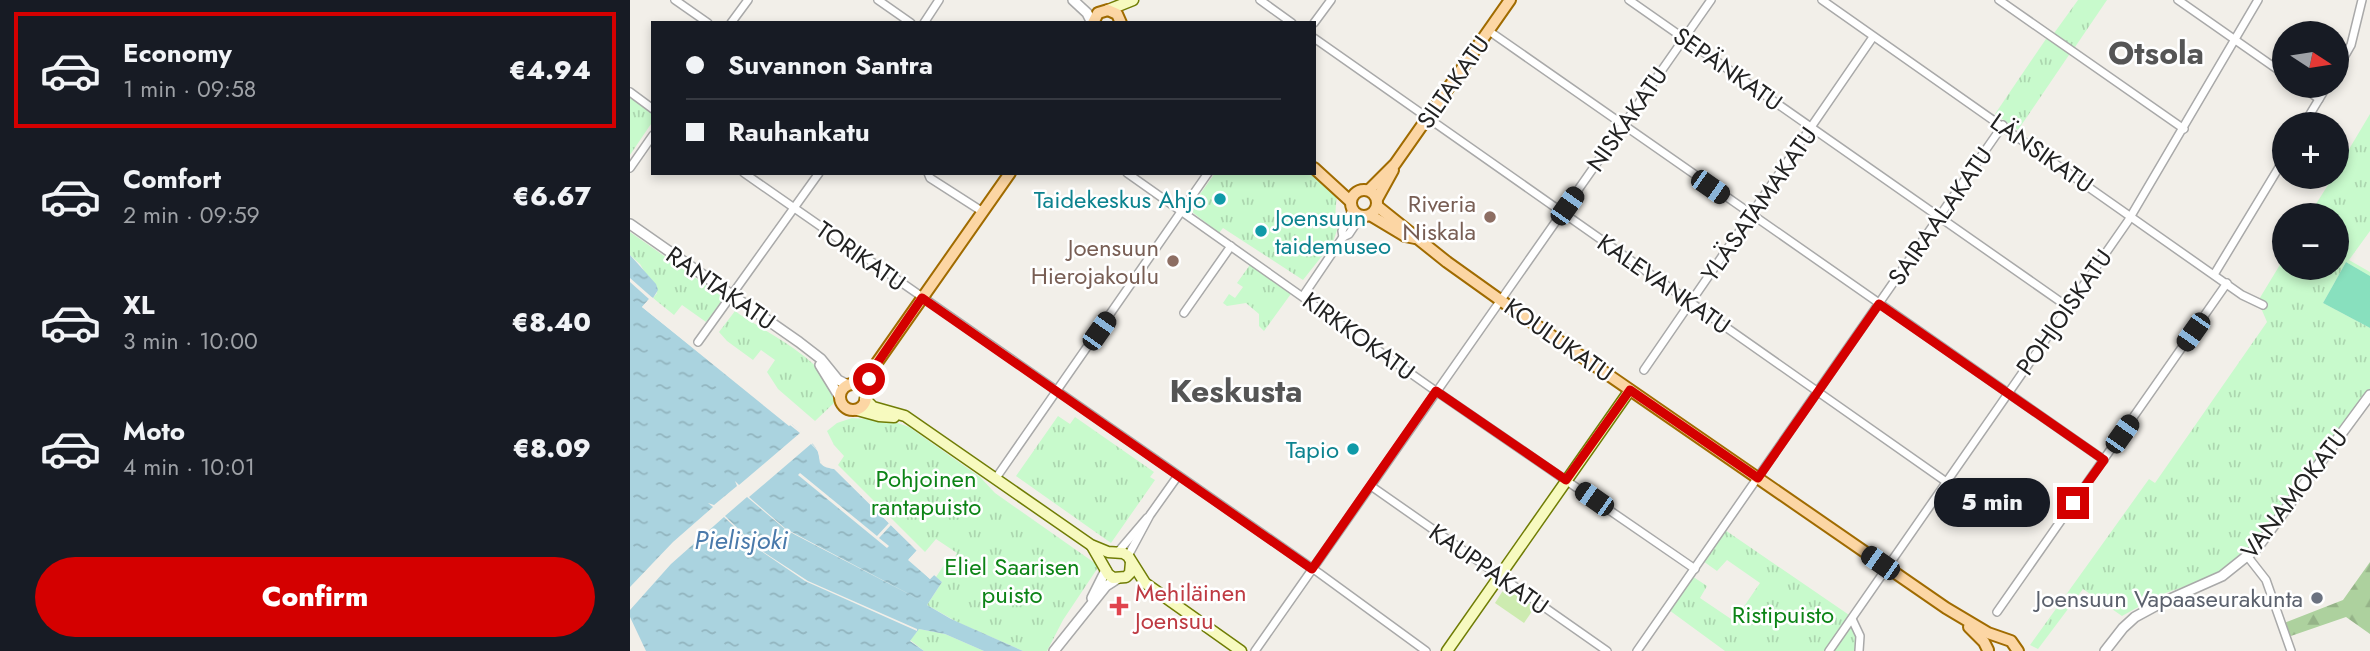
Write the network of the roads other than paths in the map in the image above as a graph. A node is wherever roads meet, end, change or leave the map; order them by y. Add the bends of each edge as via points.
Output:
1 (675, 0) edge
2 (748, 0) edge
3 (878, 0) edge
4 (939, 0) edge
5 (1133, 0) edge
6 (1260, 0) edge
7 (1331, 0) edge
8 (1510, 0) edge
9 (1629, 0) edge
10 (1710, 0) edge
11 (1822, 0) edge
12 (1999, 0) edge
13 (2178, 0) edge
14 (2258, 0) edge
15 (2362, 0) edge
16 (1075, 2) edge
17 (1104, 11) junction
18 (705, 21) edge
19 (732, 21) edge
20 (908, 21) edge
21 (925, 21) edge
22 (1091, 21) edge
23 (1095, 21) edge
24 (1121, 21) edge
25 (1289, 21) edge
26 (1315, 21) edge
27 (1489, 31) junction
28 (1873, 37) junction
29 (1684, 38) junction
30 (1316, 39) edge
31 (2235, 40) junction
32 (2349, 47) edge
33 (2272, 66) edge
34 (630, 92) edge
35 (2319, 99) edge
36 (651, 107) edge
37 (2312, 112) edge
38 (1427, 118) junction
39 (2003, 125) junction
40 (1622, 126) junction
41 (1812, 128) junction
42 (2183, 129) junction
43 (651, 138) edge
44 (630, 168) edge
45 (1318, 171) edge
46 (747, 175) edge
47 (818, 175) edge
48 (929, 175) edge
49 (1009, 175) edge
50 (1130, 175) edge
51 (1207, 175) edge
52 (2272, 179) edge
53 (1364, 204) junction
54 (793, 209) junction
55 (1182, 211) junction
56 (983, 212) junction
57 (1562, 213) junction
58 (2132, 215) junction
59 (1752, 216) junction
60 (1939, 217) junction
61 (630, 224) edge
62 (1231, 246) junction
63 (2214, 274) junction
64 (2227, 283) junction
65 (732, 296) junction
66 (1303, 296) junction
67 (922, 298) junction
68 (1501, 300) junction
69 (1690, 303) junction
70 (1879, 304) junction
71 (2263, 305) dead end
72 (2068, 307) junction
73 (1184, 313) dead end
74 (698, 342) dead end
75 (812, 352) junction
76 (1644, 370) dead end
77 (858, 390) junction
78 (1630, 390) junction
79 (1056, 391) junction
80 (1436, 391) junction
81 (1818, 391) junction
82 (2008, 394) junction
83 (2370, 395) edge
84 (839, 396) junction
85 (857, 410) junction
86 (919, 425) junction
87 (2104, 460) junction
88 (1177, 477) junction
89 (996, 478) junction
90 (1758, 478) junction
91 (1566, 480) junction
92 (1945, 481) junction
93 (1371, 486) junction
94 (1091, 545) junction
95 (1122, 556) junction
96 (2248, 557) junction
97 (1105, 568) junction
98 (1887, 568) junction
99 (1312, 569) junction
100 (1695, 569) junction
101 (1499, 575) junction
102 (1119, 579) junction
103 (1145, 583) junction
104 (1946, 608) junction
105 (1087, 609) junction
106 (1997, 612) dead end
107 (1852, 619) junction
108 (2005, 639) junction
109 (1988, 650) edge
110 (1054, 651) edge
111 (1241, 651) edge
112 (1255, 651) edge
113 (1426, 651) edge
114 (1447, 651) edge
115 (1607, 651) edge
116 (1637, 651) edge
117 (1829, 651) edge
118 (1859, 651) edge
119 (2018, 651) edge
120 (2105, 651) edge
121 (2291, 651) edge

1 - 18 street
2 - 19 street
3 - 20 street
4 - 21 street
5 - 17 main road
5 - 24 main road
6 - 25 street
7 - 26 street
8 - 27 main road, SILTAKATU
9 - 29 street, SEPÄNKATU
10 - 29 street, NISKAKATU
11 - 28 street, LÄNSIKATU
12 - 42 street
13 - 31 street
14 - 31 street, POHJOISKATU
15 - 32 street
16 - 17 street
16 - 22 street
17 - 23 main road
17 - 24 main road via 1114,12
27 - 38 main road, SILTAKATU
27 - 40 street
28 - 39 street, LÄNSIKATU
28 - 41 street, YLÄSATAMAKATU
29 - 40 street, NISKAKATU
29 - 41 street, SEPÄNKATU
30 - 38 street, KALEVANKATU
31 - 33 street
31 - 42 street, POHJOISKATU
34 - 36 street
35 - 37 street
38 - 53 main road, SILTAKATU
38 - 57 street, KALEVANKATU
39 - 58 street, LÄNSIKATU
39 - 60 street, SAIRAALAKATU
40 - 57 street, NISKAKATU
40 - 59 street
41 - 59 street, YLÄSATAMAKATU
41 - 60 street, SEPÄNKATU
42 - 58 street, POHJOISKATU
43 - 44 street
45 - 53 main road, KOULUKATU
46 - 54 street, TORIKATU
47 - 54 street
48 - 56 street
49 - 56 main road
50 - 55 street, KIRKKOKATU
51 - 55 street
52 - 63 street
53 - 66 street, SILTAKATU
53 - 68 main road, KOULUKATU via 1409,229
54 - 65 street
54 - 67 street, TORIKATU
55 - 62 street, KIRKKOKATU
55 - 79 street
56 - 67 main road
57 - 68 street, NISKAKATU
57 - 69 street, KALEVANKATU
58 - 63 street, LÄNSIKATU
58 - 72 street, POHJOISKATU
59 - 69 street, YLÄSATAMAKATU
59 - 70 street
60 - 70 street, SAIRAALAKATU
60 - 72 street, SEPÄNKATU
61 - 65 street, RANTAKATU
62 - 66 street, KIRKKOKATU
62 - 73 street
63 - 64 street, LÄNSIKATU
64 - 71 street, LÄNSIKATU
64 - 87 street
65 - 74 street
65 - 75 street, RANTAKATU
66 - 80 street, KIRKKOKATU
67 - 77 main road
67 - 79 street, TORIKATU
68 - 78 main road, KOULUKATU
68 - 80 street, NISKAKATU
69 - 76 street, YLÄSATAMAKATU
69 - 81 street, KALEVANKATU
70 - 81 street, SAIRAALAKATU
70 - 82 street
72 - 82 street, POHJOISKATU
75 - 77 street, RANTAKATU via 838,380
75 - 84 street, RANTAKATU
77 - 84 main road via 841,391
77 - 85 main road
77 - 86 main road, RANTAKATU via 873,407 900,413
78 - 90 main road, KOULUKATU
78 - 91 main road
79 - 88 street, TORIKATU
79 - 89 street
80 - 91 street, KIRKKOKATU
80 - 93 street, NISKAKATU
81 - 90 street, SAIRAALAKATU
81 - 92 street, KALEVANKATU
82 - 87 street
82 - 92 street, POHJOISKATU
83 - 96 street, VANAMOKATU
84 - 85 main road via 844,407
85 - 86 main road, RANTAKATU
86 - 89 main road, RANTAKATU
87 - 106 street
88 - 95 street
88 - 99 street, TORIKATU
89 - 94 main road, RANTAKATU
90 - 98 main road, KOULUKATU
90 - 100 street, SAIRAALAKATU
91 - 100 street, KIRKKOKATU
91 - 101 main road
92 - 98 street, POHJOISKATU
93 - 99 street, NISKAKATU
93 - 101 street, KAUPPAKATU
94 - 95 main road, RANTAKATU
94 - 97 main road, RANTAKATU
95 - 97 main road via 1107,559
95 - 102 main road via 1130,573
95 - 103 main road
96 - 120 street, VANAMOKATU via 2221,576 2136,617
96 - 121 street via 2266,580
97 - 102 main road
97 - 105 street
98 - 104 main road, KOULUKATU
98 - 107 street, POHJOISKATU
99 - 112 street, NISKAKATU
99 - 113 street, TORIKATU
100 - 116 street, SAIRAALAKATU
101 - 114 main road
101 - 115 street, KAUPPAKATU
102 - 103 main road
102 - 105 street via 1106,586
103 - 111 main road
104 - 108 main road, KOULUKATU
104 - 109 main road, KOULUKATU via 1977,633
105 - 110 street
107 - 117 street, POHJOISKATU
107 - 118 street via 1860,636
108 - 109 main road via 1993,642
108 - 119 main road, KOULUKATU

